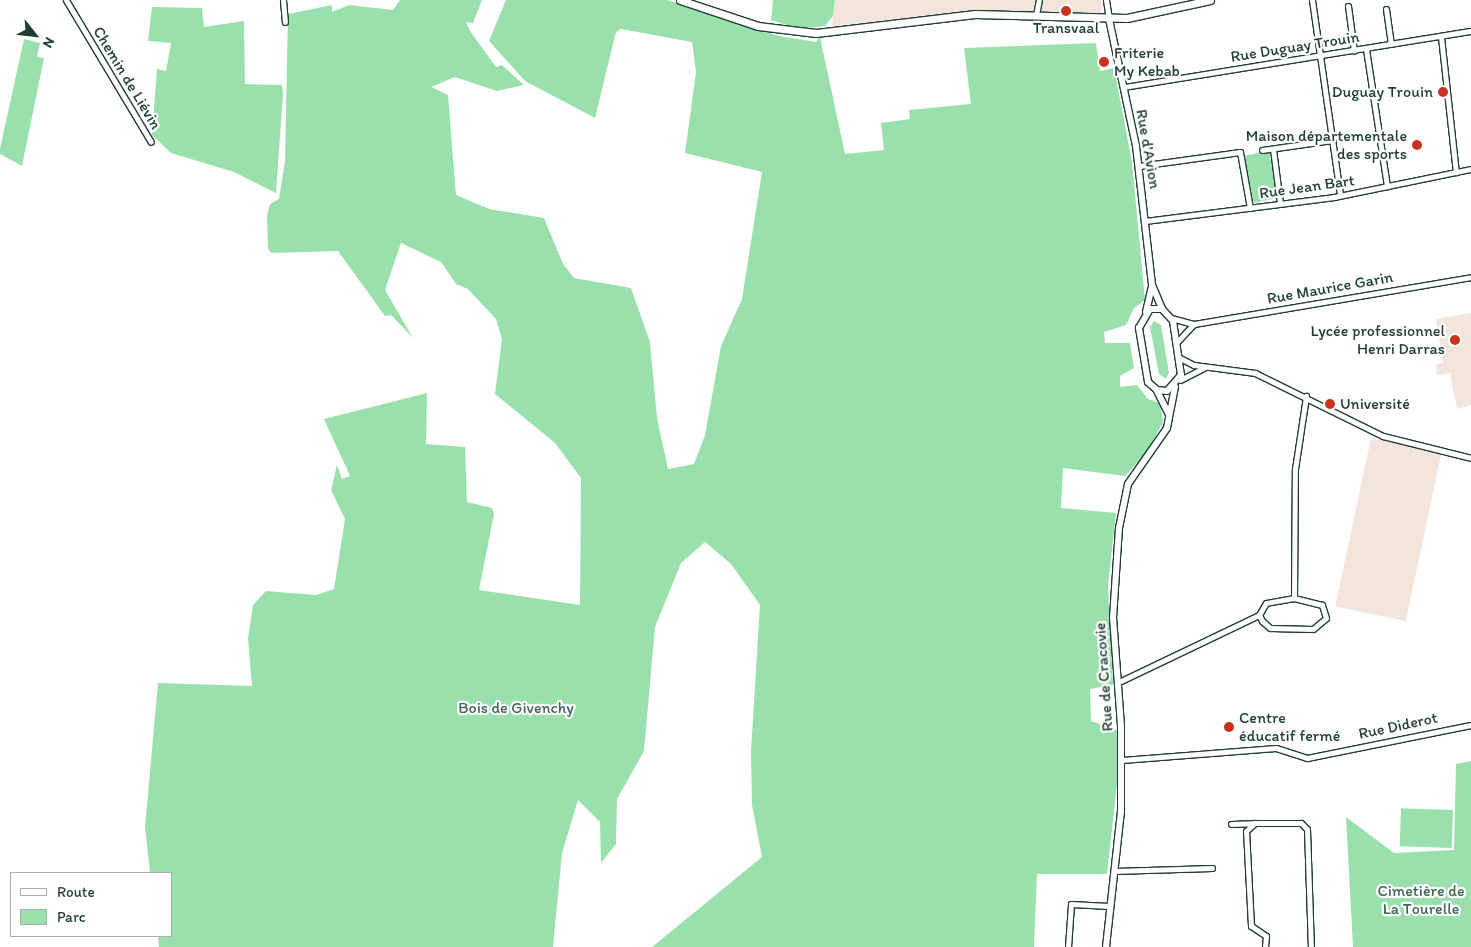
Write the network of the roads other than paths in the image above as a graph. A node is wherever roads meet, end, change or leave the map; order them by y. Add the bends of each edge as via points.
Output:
1 (66, 0) edge
2 (283, 0) edge
3 (680, 0) edge
4 (1039, 0) edge
5 (1106, 0) edge
6 (1210, 0) edge
7 (1312, 0) edge
8 (1348, 6) dead end
9 (1386, 9) dead end
10 (1036, 15) junction
11 (1109, 19) junction
12 (286, 22) dead end
13 (1471, 31) edge
14 (1441, 37) junction
15 (1391, 44) junction
16 (1366, 49) junction
17 (1354, 51) junction
18 (1319, 55) junction
19 (1124, 87) junction
20 (1332, 140) junction
21 (151, 142) dead end
22 (1272, 149) junction
23 (1262, 150) dead end
24 (1139, 166) junction
25 (1471, 169) edge
26 (1456, 172) junction
27 (1387, 186) junction
28 (1340, 196) junction
29 (1280, 203) junction
30 (1250, 208) junction
31 (1146, 221) junction
32 (1471, 277) edge
33 (1152, 285) junction
34 (1162, 310) junction
35 (1146, 312) junction
36 (1171, 318) junction
37 (1194, 324) junction
38 (1176, 343) junction
39 (1178, 356) junction
40 (1208, 367) junction
41 (1180, 380) junction
42 (1175, 387) junction
43 (1157, 390) junction
44 (1306, 396) junction
45 (1168, 417) junction
46 (1471, 458) edge
47 (1294, 598) junction
48 (1259, 614) junction
49 (1119, 682) junction
50 (1471, 725) edge
51 (1122, 760) junction
52 (1255, 823) junction
53 (1231, 824) dead end
54 (1212, 868) dead end
55 (1114, 871) junction
56 (1109, 906) junction
57 (1068, 947) edge
58 (1106, 947) edge
59 (1265, 947) edge
60 (1311, 947) edge

1 - 21 street, Chemin de Liévin
2 - 12 street
3 - 10 main road via 770,28 816,33 967,15
4 - 10 street
5 - 11 street
6 - 11 main road
7 - 18 street
8 - 17 street
9 - 15 street
10 - 11 main road
11 - 19 street, Rue d'Avion
13 - 14 street, Rue Duguay Trouin
14 - 15 street, Rue Duguay Trouin
14 - 26 street
15 - 16 street, Rue Duguay Trouin
16 - 17 street, Rue Duguay Trouin
16 - 27 street
17 - 18 street, Rue Duguay Trouin
18 - 19 street, Rue Duguay Trouin
18 - 20 street
19 - 24 street, Rue d'Avion
20 - 22 street
20 - 28 street
22 - 23 street
22 - 29 street
24 - 30 street via 1240,152
24 - 31 street, Rue d'Avion
25 - 26 street, Rue Jean Bart
26 - 27 street, Rue Jean Bart
27 - 28 street, Rue Jean Bart
28 - 29 street, Rue Jean Bart
29 - 30 street, Rue Jean Bart
30 - 31 street, Rue Jean Bart
31 - 33 street, Rue d'Avion
32 - 37 street, Rue Maurice Garin
33 - 34 street, Rue d'Avion
33 - 35 street, Rue d'Avion
34 - 35 street
34 - 36 street
35 - 43 street, Rue d'Avion via 1139,328 1148,382
36 - 37 street, Rue Maurice Garin
36 - 38 street
37 - 38 street
38 - 39 street
39 - 40 street
39 - 41 street
40 - 41 street
40 - 44 street via 1255,373
41 - 42 street
42 - 43 street
42 - 45 street, Rue de Cracovie
43 - 45 street
44 - 46 street via 1383,436
44 - 47 street via 1295,469
45 - 49 street, Rue de Cracovie via 1163,438 1133,476 1126,494 1113,618
47 - 48 street via 1271,600
47 - 48 street via 1322,605 1327,613 1322,626 1270,628
48 - 49 street via 1232,624
49 - 51 street, Rue de Cracovie
50 - 51 street, Rue Diderot via 1307,758 1276,748
51 - 55 street, Rue de Cracovie
52 - 53 street
52 - 59 street via 1246,831 1251,926 1266,936
52 - 60 street via 1301,823 1307,829
54 - 55 street
55 - 56 street, Rue de Cracovie
56 - 57 street via 1071,904
56 - 58 street, Rue de Cracovie

